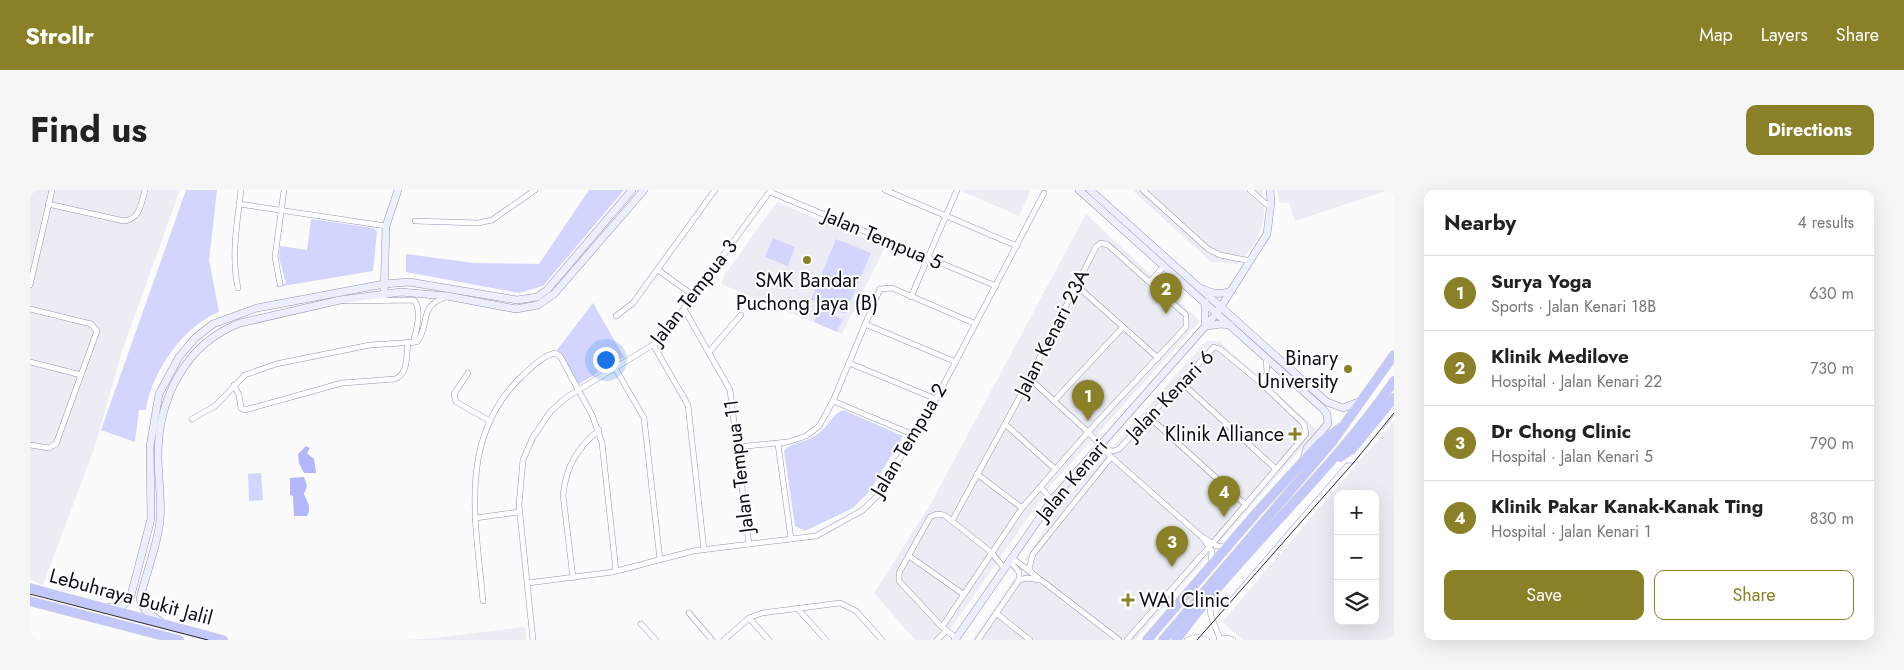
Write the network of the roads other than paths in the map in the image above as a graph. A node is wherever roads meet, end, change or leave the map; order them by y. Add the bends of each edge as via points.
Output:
1 (52, 190) edge
2 (145, 190) edge
3 (241, 190) edge
4 (284, 190) edge
5 (398, 190) edge
6 (535, 190) edge
7 (632, 190) edge
8 (644, 190) edge
9 (715, 190) edge
10 (885, 190) edge
11 (957, 190) edge
12 (1079, 190) edge
13 (1090, 190) edge
14 (1143, 190) edge
15 (1250, 190) edge
16 (1270, 190) edge
17 (771, 191) edge
18 (1044, 193) dead end
19 (48, 204) junction
20 (239, 204) junction
21 (1271, 208) junction
22 (281, 211) junction
23 (946, 215) junction
24 (415, 221) dead end
25 (386, 226) junction
26 (1017, 246) junction
27 (928, 258) junction
28 (1252, 261) junction
29 (1164, 266) junction
30 (658, 270) junction
31 (1184, 275) junction
32 (1150, 282) junction
33 (280, 284) dead end
34 (384, 284) junction
35 (30, 285) edge
36 (996, 286) junction
37 (1077, 286) junction
38 (238, 288) dead end
39 (1231, 291) junction
40 (384, 295) junction
41 (447, 296) junction
42 (694, 296) junction
43 (912, 297) junction
44 (340, 300) junction
45 (1205, 302) junction
46 (30, 309) edge
47 (684, 309) junction
48 (1218, 310) junction
49 (741, 315) dead end
50 (616, 316) dead end
51 (866, 324) junction
52 (976, 324) junction
53 (1205, 326) junction
54 (1230, 326) junction
55 (1123, 327) junction
56 (410, 342) junction
57 (654, 346) junction
58 (709, 352) junction
59 (1394, 355) edge
60 (1266, 357) junction
61 (1158, 358) junction
62 (30, 362) edge
63 (956, 362) junction
64 (849, 363) junction
65 (615, 368) junction
66 (468, 373) dead end
67 (81, 374) junction
68 (1029, 378) junction
69 (1394, 381) edge
70 (1181, 382) junction
71 (1261, 382) junction
72 (1298, 384) junction
73 (234, 385) junction
74 (1266, 387) junction
75 (578, 390) junction
76 (1394, 398) edge
77 (936, 399) junction
78 (1364, 400) junction
79 (833, 401) junction
80 (1054, 401) junction
81 (1148, 416) junction
82 (192, 419) dead end
83 (490, 421) junction
84 (1346, 423) junction
85 (1004, 424) junction
86 (599, 430) junction
87 (1088, 432) junction
88 (914, 435) junction
89 (778, 444) junction
90 (30, 445) edge
91 (737, 447) junction
92 (1102, 448) junction
93 (1119, 449) junction
94 (1111, 457) junction
95 (1303, 462) junction
96 (1331, 462) junction
97 (1120, 465) junction
98 (1055, 469) junction
99 (1276, 469) junction
100 (977, 474) junction
101 (1040, 487) junction
102 (1052, 500) junction
103 (1246, 505) junction
104 (1022, 508) junction
105 (519, 512) junction
106 (475, 518) junction
107 (952, 521) junction
108 (791, 539) junction
109 (749, 544) junction
110 (1210, 545) junction
111 (1230, 545) junction
112 (704, 550) junction
113 (991, 552) junction
114 (909, 556) junction
115 (1010, 559) junction
116 (660, 560) junction
117 (140, 565) junction
118 (148, 567) junction
119 (1210, 567) junction
120 (1004, 568) junction
121 (616, 571) junction
122 (1032, 573) junction
123 (573, 578) junction
124 (1019, 580) junction
125 (1040, 580) junction
126 (528, 583) junction
127 (30, 588) edge
128 (963, 594) junction
129 (1209, 599) junction
130 (30, 601) edge
131 (483, 601) dead end
132 (98, 605) junction
133 (797, 608) junction
134 (689, 613) dead end
135 (996, 613) junction
136 (749, 618) junction
137 (161, 622) junction
138 (641, 624) dead end
139 (944, 628) junction
140 (956, 639) edge
141 (1219, 639) edge
142 (179, 640) edge
143 (223, 640) edge
144 (533, 640) edge
145 (656, 640) edge
146 (712, 640) edge
147 (724, 640) edge
148 (769, 640) edge
149 (826, 640) edge
150 (882, 640) edge
151 (937, 640) edge
152 (978, 640) edge
153 (1030, 640) edge
154 (1119, 640) edge
155 (1127, 640) edge
156 (1147, 640) edge
157 (1163, 640) edge
158 (1176, 640) edge
159 (1187, 640) edge
160 (1207, 640) edge
161 (1233, 640) edge

1 - 19 street
2 - 19 street via 138,214 124,221
3 - 20 street
4 - 22 street
5 - 25 main road
6 - 24 street via 492,220 478,223
7 - 34 main road via 547,290 537,297 517,300 409,282
8 - 41 main road via 554,294 538,305 516,309
9 - 30 street
10 - 23 street
11 - 23 street
12 - 29 main road
13 - 31 main road
14 - 28 street via 1208,249 1220,255
15 - 21 street
16 - 21 main road, Jalan Kenari
17 - 27 street, Jalan Tempua 5
17 - 42 street, Jalan Tempua 3
18 - 26 street, Jalan Tempua 2
19 - 35 street
20 - 22 street
20 - 38 street via 234,244
21 - 28 main road, Jalan Kenari via 1267,234
22 - 25 street
22 - 33 street via 275,257
23 - 26 street
23 - 27 street
25 - 34 main road
26 - 36 street, Jalan Tempua 2
27 - 36 street, Jalan Tempua 5
27 - 43 street
28 - 39 main road, Jalan Kenari
29 - 32 street
29 - 45 main road
30 - 42 street
30 - 50 street via 633,303
31 - 39 main road via 1212,293
31 - 48 main road
32 - 37 street, Jalan Kenari 23A via 1108,245 1101,243
32 - 61 street via 1186,315 1186,327
34 - 40 main road
34 - 117 main road via 257,308 213,324 186,347 159,394 150,457 153,508
36 - 52 street, Jalan Tempua 2
37 - 55 street
37 - 68 street, Jalan Kenari 23A
39 - 48 main road, Jalan Kenari
40 - 41 main road via 418,292
40 - 44 main road
41 - 56 street via 430,306 425,313 420,338 417,342
42 - 47 street, Jalan Tempua 3
43 - 51 street via 892,288 880,289
43 - 52 street
44 - 56 street via 354,303 414,300 418,313
44 - 118 main road via 259,317 225,329 186,361 166,397 162,418 158,457 160,521
45 - 48 main road
45 - 53 main road
46 - 67 street via 96,328
47 - 57 street, Jalan Tempua 3
47 - 58 street, Jalan Tempua 11
48 - 53 main road, Jalan Kenari
48 - 54 main road
48 - 78 main road via 1327,402 1343,408
49 - 58 street
51 - 63 street
51 - 64 street
52 - 63 street, Jalan Tempua 2
53 - 54 main road
53 - 92 main road, Jalan Kenari
54 - 60 main road
55 - 61 street
55 - 80 street
56 - 73 street via 370,345 284,362 246,375
56 - 73 street via 405,370 395,379 342,383 245,410 241,408
57 - 65 street, Jalan Tempua 3
57 - 112 street via 688,405
58 - 91 street, Jalan Tempua 11 via 730,390
59 - 78 highway
60 - 71 street via 1267,373
60 - 72 main road
61 - 87 street
62 - 67 street
63 - 77 street, Jalan Tempua 2
64 - 77 street
64 - 79 street
65 - 75 street, Jalan Tempua 3
65 - 116 street via 644,418
66 - 83 street via 454,394 456,402
67 - 90 street via 56,444 49,448
68 - 80 street
68 - 85 street, Jalan Kenari 23A
69 - 96 highway
70 - 71 street, Jalan Kenari 6 via 1210,350 1217,347
70 - 81 street, Jalan Kenari 6
70 - 99 street
71 - 74 street
72 - 74 street via 1276,380
72 - 95 main road via 1328,418 1323,432 1307,448
73 - 82 street via 215,406
74 - 99 street via 1304,424 1306,430 1303,440
75 - 83 street via 560,356 550,354 514,384
75 - 86 street
75 - 105 street, Jalan Tempua 3 via 551,411 533,437 520,475
76 - 96 highway via 1352,449
77 - 88 street, Jalan Tempua 2
78 - 84 highway
79 - 88 street
79 - 89 street via 813,432 798,440
80 - 87 street
81 - 93 street, Jalan Kenari 6
81 - 103 street
83 - 106 street via 476,464
84 - 95 highway via 1329,435
84 - 157 highway
85 - 98 street
85 - 100 street, Jalan Kenari 23A
86 - 121 street
86 - 123 street via 573,457 564,483
87 - 92 street
87 - 98 street
88 - 108 street, Jalan Tempua 2 via 870,504 821,534
89 - 91 street
89 - 108 street
91 - 109 street, Jalan Tempua 11
92 - 93 street, Jalan Kenari 6 via 1114,452
92 - 94 street
92 - 102 main road, Jalan Kenari
93 - 97 street, Jalan Kenari 6 via 1117,458
94 - 97 street
94 - 122 street, Jalan Kenari 6 via 1033,554 1029,568
95 - 111 highway
96 - 129 highway
97 - 110 street
98 - 101 street
99 - 103 street
100 - 104 street
100 - 107 street, Jalan Kenari 23A
101 - 102 street
101 - 104 street
102 - 115 main road, Jalan Kenari
103 - 110 street
104 - 113 street
105 - 106 street
105 - 126 street, Jalan Tempua 3
106 - 131 street
107 - 113 street
107 - 114 street via 941,514 930,517
108 - 109 street, Jalan Tempua 2
109 - 112 street, Jalan Tempua 2
110 - 111 street
110 - 119 street
110 - 155 street
111 - 119 highway
112 - 116 street, Jalan Tempua 2
113 - 120 street
113 - 128 street
114 - 128 street
114 - 139 street via 899,574 899,582
115 - 120 main road, Jalan Kenari
115 - 122 street
115 - 124 street via 1019,572
116 - 121 street, Jalan Tempua 2
117 - 118 main road
117 - 132 main road via 128,603 117,607
118 - 137 main road via 141,604
119 - 156 highway
120 - 140 main road, Jalan Kenari
121 - 123 street, Jalan Tempua 2
122 - 125 street
123 - 126 street, Jalan Tempua 2
124 - 125 street
124 - 135 street
125 - 154 street
126 - 144 street, Jalan Tempua 3
127 - 132 highway, Lebuhraya Bukit Jalil
128 - 139 street
129 - 141 street
129 - 158 highway
130 - 142 highway, Lebuhraya Bukit Jalil
132 - 137 highway, Lebuhraya Bukit Jalil
133 - 136 street
133 - 149 street
133 - 150 street via 840,603 849,605
134 - 146 street
135 - 152 street
135 - 153 street
136 - 147 street
136 - 148 street
137 - 143 highway, Lebuhraya Bukit Jalil
138 - 145 street
139 - 140 street
139 - 151 street
141 - 161 street
159 - 160 street

